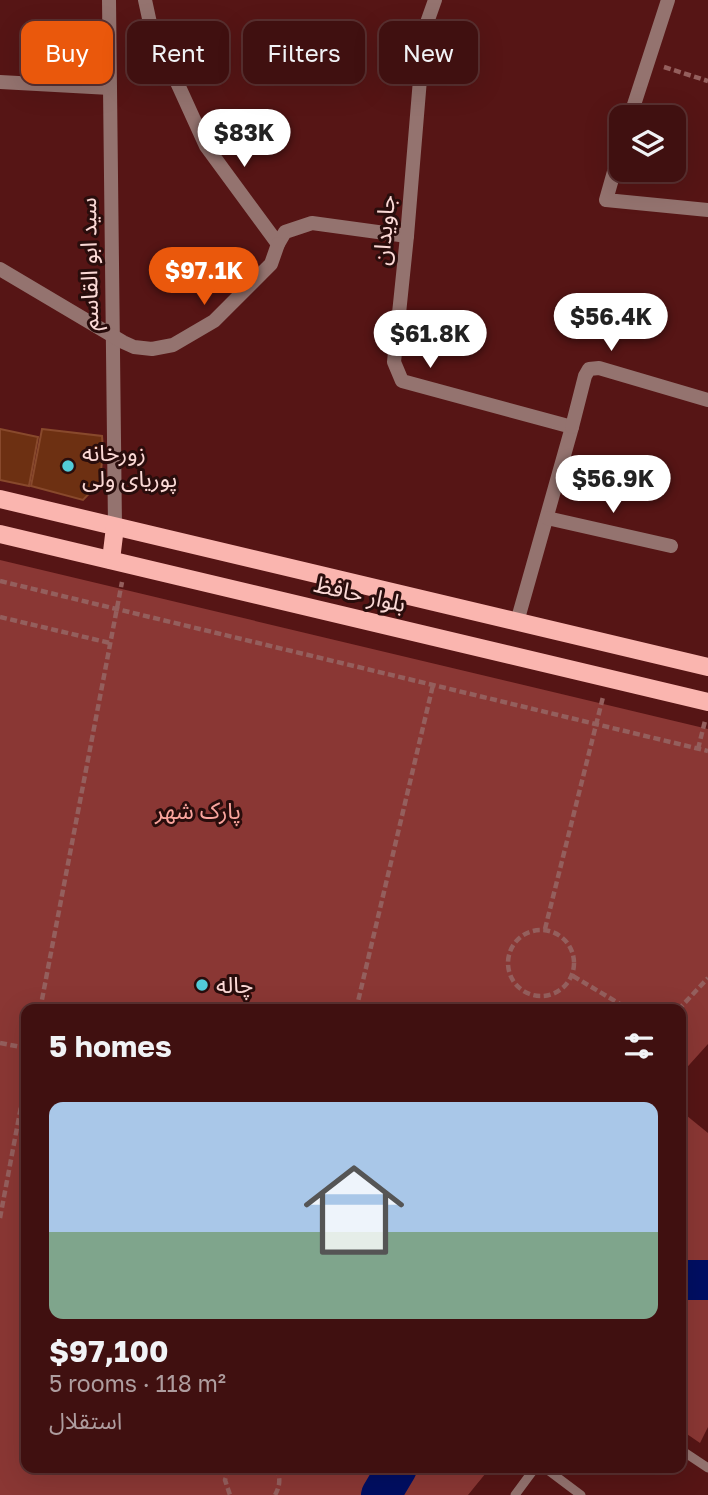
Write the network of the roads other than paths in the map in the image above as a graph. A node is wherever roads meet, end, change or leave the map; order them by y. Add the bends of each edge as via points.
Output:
1 (109, 0) edge
2 (145, 0) edge
3 (435, 0) edge
4 (668, 0) edge
5 (0, 82) edge
6 (110, 88) junction
7 (633, 105) edge
8 (611, 182) edge
9 (708, 210) edge
10 (407, 236) junction
11 (278, 244) junction
12 (0, 269) edge
13 (113, 335) junction
14 (708, 400) edge
15 (572, 427) junction
16 (0, 499) edge
17 (547, 518) junction
18 (115, 527) junction
19 (0, 534) edge
20 (671, 546) dead end
21 (111, 561) junction
22 (517, 622) junction
23 (708, 667) edge
24 (708, 702) edge
25 (686, 1453) edge
26 (708, 1468) edge
27 (531, 1473) edge
28 (552, 1473) edge
29 (515, 1495) edge
30 (581, 1495) edge

1 - 6 street, سید ابو القاسم
2 - 11 street via 150,23 206,146
3 - 10 street, جاویدان via 424,31
4 - 7 street
5 - 6 street
6 - 13 street, سید ابو القاسم
8 - 9 street via 606,200
10 - 11 street via 312,223 285,232
10 - 15 street, جاویدان via 394,362 402,381
11 - 13 street via 271,264 214,321 173,345 134,347
12 - 13 street
13 - 18 street, سید ابو القاسم
14 - 15 street via 589,369
15 - 17 street
16 - 18 main road, بلوار حافظ
17 - 20 street
17 - 22 street
18 - 21 main road
18 - 22 main road, بلوار حافظ
19 - 21 main road, بلوار حافظ
21 - 24 main road, بلوار حافظ
22 - 23 main road, بلوار حافظ
25 - 26 lane
27 - 29 lane
28 - 30 lane

